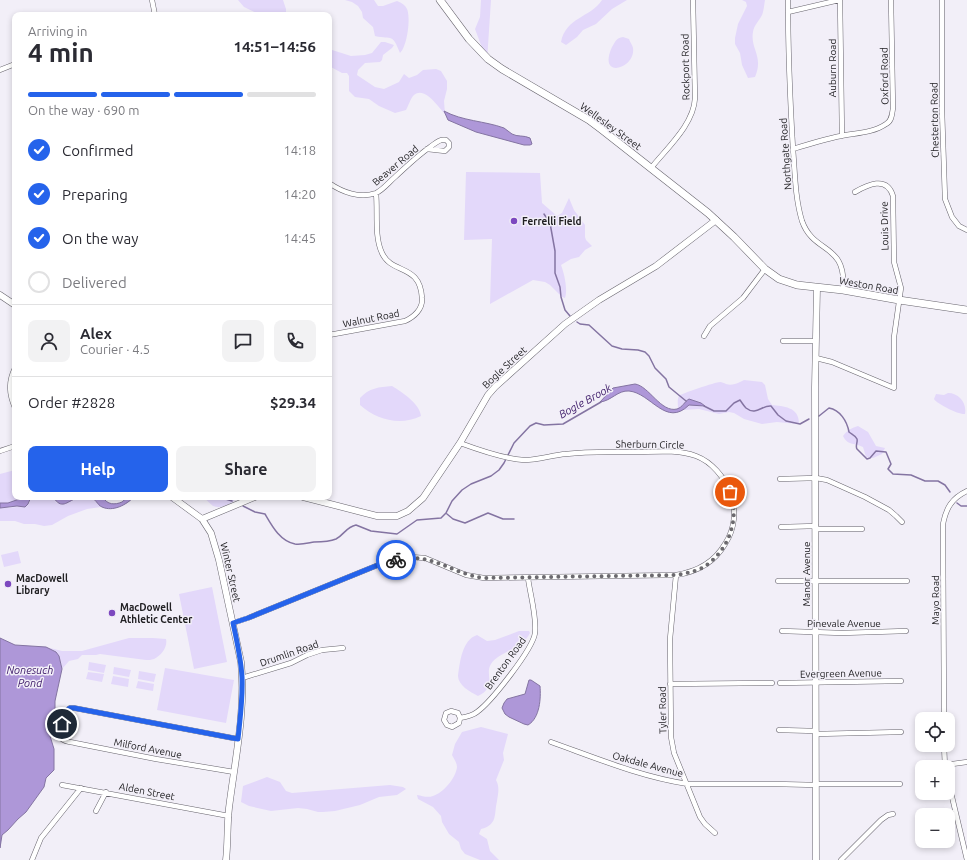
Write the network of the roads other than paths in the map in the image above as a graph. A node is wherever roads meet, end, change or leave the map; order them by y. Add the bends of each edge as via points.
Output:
1 (152, 0) edge
2 (440, 0) edge
3 (693, 0) edge
4 (788, 0) edge
5 (840, 0) edge
6 (892, 0) edge
7 (942, 0) edge
8 (154, 12) edge
9 (788, 12) junction
10 (12, 65) edge
11 (0, 70) edge
12 (842, 136) junction
13 (427, 149) dead end
14 (793, 149) junction
15 (651, 168) junction
16 (332, 185) edge
17 (855, 192) dead end
18 (376, 193) junction
19 (716, 220) junction
20 (967, 230) edge
21 (767, 271) junction
22 (817, 288) junction
23 (843, 290) junction
24 (0, 295) edge
25 (899, 300) junction
26 (12, 303) edge
27 (967, 310) edge
28 (332, 334) edge
29 (704, 336) dead end
30 (783, 341) dead end
31 (816, 341) junction
32 (816, 358) junction
33 (12, 376) edge
34 (12, 398) edge
35 (460, 443) junction
36 (12, 447) edge
37 (0, 451) edge
38 (816, 478) junction
39 (780, 479) dead end
40 (967, 491) edge
41 (176, 500) edge
42 (247, 500) edge
43 (315, 500) edge
44 (202, 519) junction
45 (902, 522) dead end
46 (781, 526) dead end
47 (816, 527) junction
48 (862, 529) dead end
49 (676, 575) junction
50 (528, 578) junction
51 (816, 580) junction
52 (778, 581) dead end
53 (907, 581) dead end
54 (233, 623) junction
55 (782, 631) dead end
56 (906, 631) dead end
57 (816, 632) junction
58 (342, 648) dead end
59 (242, 678) junction
60 (901, 681) dead end
61 (772, 683) dead end
62 (780, 683) dead end
63 (816, 683) junction
64 (670, 684) junction
65 (944, 712) edge
66 (460, 718) dead end
67 (780, 730) dead end
68 (816, 732) junction
69 (901, 732) dead end
70 (238, 739) junction
71 (551, 742) dead end
72 (967, 762) edge
73 (955, 764) edge
74 (234, 772) junction
75 (688, 784) junction
76 (900, 784) dead end
77 (62, 785) dead end
78 (816, 785) junction
79 (81, 788) junction
80 (106, 792) junction
81 (953, 800) edge
82 (96, 811) dead end
83 (893, 814) dead end
84 (229, 816) junction
85 (715, 834) dead end
86 (32, 860) edge
87 (226, 860) edge
88 (816, 860) edge
89 (841, 860) edge
90 (967, 860) edge

1 - 8 street
2 - 15 main road, Wellesley Street via 469,39 488,59 589,120
3 - 15 street, Rockport Road via 693,110 682,129
4 - 9 street, Northgate Road
5 - 9 street
5 - 12 street, Auburn Road
6 - 12 street, Oxford Road via 891,119 872,131
7 - 20 street, Chesterton Road via 945,199 952,218
9 - 14 street, Northgate Road
10 - 11 street
12 - 14 street, Oxford Road
13 - 18 street, Beaver Road
14 - 23 street, Northgate Road via 797,200 802,221 808,233 838,259 842,267
15 - 19 main road, Wellesley Street
16 - 18 street, Beaver Road via 352,194
17 - 25 street, Louis Drive via 876,183 886,186 892,192 894,262 900,283
18 - 28 street, Walnut Road via 382,255 390,263 415,277 422,288 422,301 419,310 405,322
19 - 21 main road, Wellesley Street
19 - 35 street, Bogle Street via 656,266 565,324 494,387
21 - 22 main road, Weston Road via 784,282
21 - 29 street via 743,298 710,326
22 - 23 main road, Weston Road
22 - 31 street, Manor Avenue
23 - 25 main road, Weston Road
24 - 26 street
25 - 27 main road, Weston Road
25 - 32 street via 894,337 894,388 832,362
30 - 31 street
31 - 32 street, Manor Avenue
32 - 38 street, Manor Avenue
33 - 34 street
35 - 43 street, Bogle Street via 423,498 408,511 397,516 377,516
35 - 49 street, Sherburn Circle via 502,456 531,460 568,453 669,452 697,456 719,472 727,484 733,500 734,516 725,545 713,559 701,568
36 - 37 street
38 - 39 street
38 - 45 street via 827,480 865,497 893,513
38 - 47 street, Manor Avenue
40 - 65 street, Mayo Road via 952,502 946,511 943,524
41 - 44 street, Winter Street
42 - 44 street
44 - 54 street, Winter Street via 211,533 215,546
46 - 47 street
47 - 48 street
47 - 51 street, Manor Avenue
49 - 50 street, Sherburn Circle
49 - 64 street, Tyler Road via 671,620
50 - 54 street, Sherburn Circle via 475,577 425,558 401,558
50 - 66 street, Brenton Road via 536,624 533,641 487,703 472,715
51 - 52 street
51 - 53 street
51 - 57 street, Manor Avenue
54 - 59 street, Winter Street
55 - 57 street, Pinevale Avenue
56 - 57 street, Pinevale Avenue
57 - 63 street, Manor Avenue
58 - 59 street, Drumlin Road via 322,650 291,663
59 - 70 street, Winter Street
60 - 63 street, Evergreen Avenue
61 - 64 street
62 - 63 street, Evergreen Avenue
63 - 68 street, Manor Avenue
64 - 75 street, Tyler Road via 671,737 674,753
67 - 68 street
68 - 69 street
68 - 78 street, Manor Avenue
70 - 74 street, Winter Street
70 - 74 street, Milford Avenue via 74,708 68,709 64,716 61,738 156,759
71 - 75 street, Oakdale Avenue via 612,764
72 - 73 street
74 - 84 street, Winter Street
75 - 78 street, Oakdale Avenue
75 - 85 street, Tyler Road via 700,817
76 - 78 street, Oakdale Avenue
77 - 79 street, Alden Street
78 - 88 street, Manor Avenue
79 - 80 street, Alden Street
79 - 86 street via 41,838
80 - 82 street
80 - 84 street, Alden Street
81 - 90 street
83 - 89 street via 881,820
84 - 87 street, Winter Street

